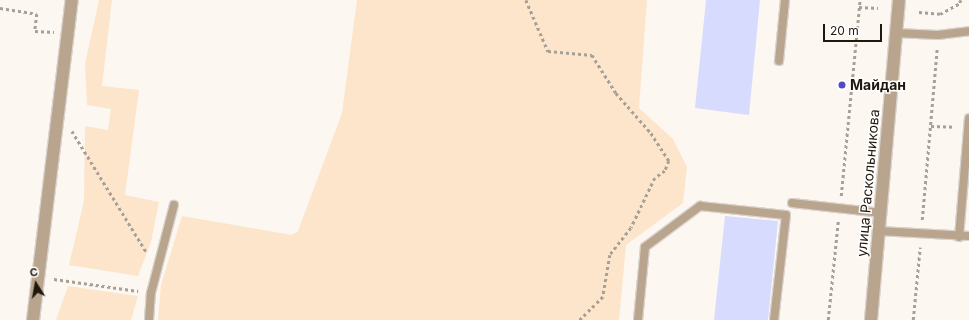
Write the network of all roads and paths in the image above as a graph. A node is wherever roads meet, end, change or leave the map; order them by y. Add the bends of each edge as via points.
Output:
1 (72, 0) edge
2 (526, 0) edge
3 (785, 0) edge
4 (860, 0) edge
5 (899, 0) edge
6 (960, 0) edge
7 (860, 7) junction
8 (0, 8) edge
9 (878, 8) dead end
10 (919, 12) dead end
11 (35, 31) dead end
12 (969, 31) edge
13 (896, 33) junction
14 (937, 44) dead end
15 (779, 61) dead end
16 (969, 118) edge
17 (68, 124) dead end
18 (931, 126) junction
19 (968, 128) edge
20 (840, 200) dead end
21 (792, 203) dead end
22 (174, 205) dead end
23 (881, 214) junction
24 (839, 215) dead end
25 (879, 231) junction
26 (921, 234) junction
27 (969, 236) edge
28 (959, 237) junction
29 (157, 270) junction
30 (46, 278) dead end
31 (151, 293) junction
32 (33, 320) edge
33 (148, 320) edge
34 (580, 320) edge
35 (638, 320) edge
36 (774, 320) edge
37 (828, 320) edge
38 (871, 320) edge
39 (913, 320) edge

1 - 32 street
2 - 34 path via 548,51 592,55 616,93 651,132 669,162 665,171 654,178 631,228 610,255 603,297
3 - 15 lane
4 - 7 path
5 - 13 street, улица Раскольникова
6 - 10 path via 960,3 940,14
7 - 9 path
7 - 20 path
8 - 11 path via 38,14
12 - 13 lane via 938,35
13 - 23 street, улица Раскольникова
14 - 18 path
16 - 19 lane
17 - 29 path
18 - 19 path
18 - 26 path
19 - 28 lane
21 - 23 lane
22 - 29 lane
23 - 25 street, улица Раскольникова
24 - 37 path
25 - 26 lane
25 - 38 street, улица Раскольникова
26 - 28 lane
26 - 39 path
27 - 28 lane
29 - 31 lane
30 - 31 path
31 - 33 lane
35 - 36 lane via 645,247 700,206 786,215

